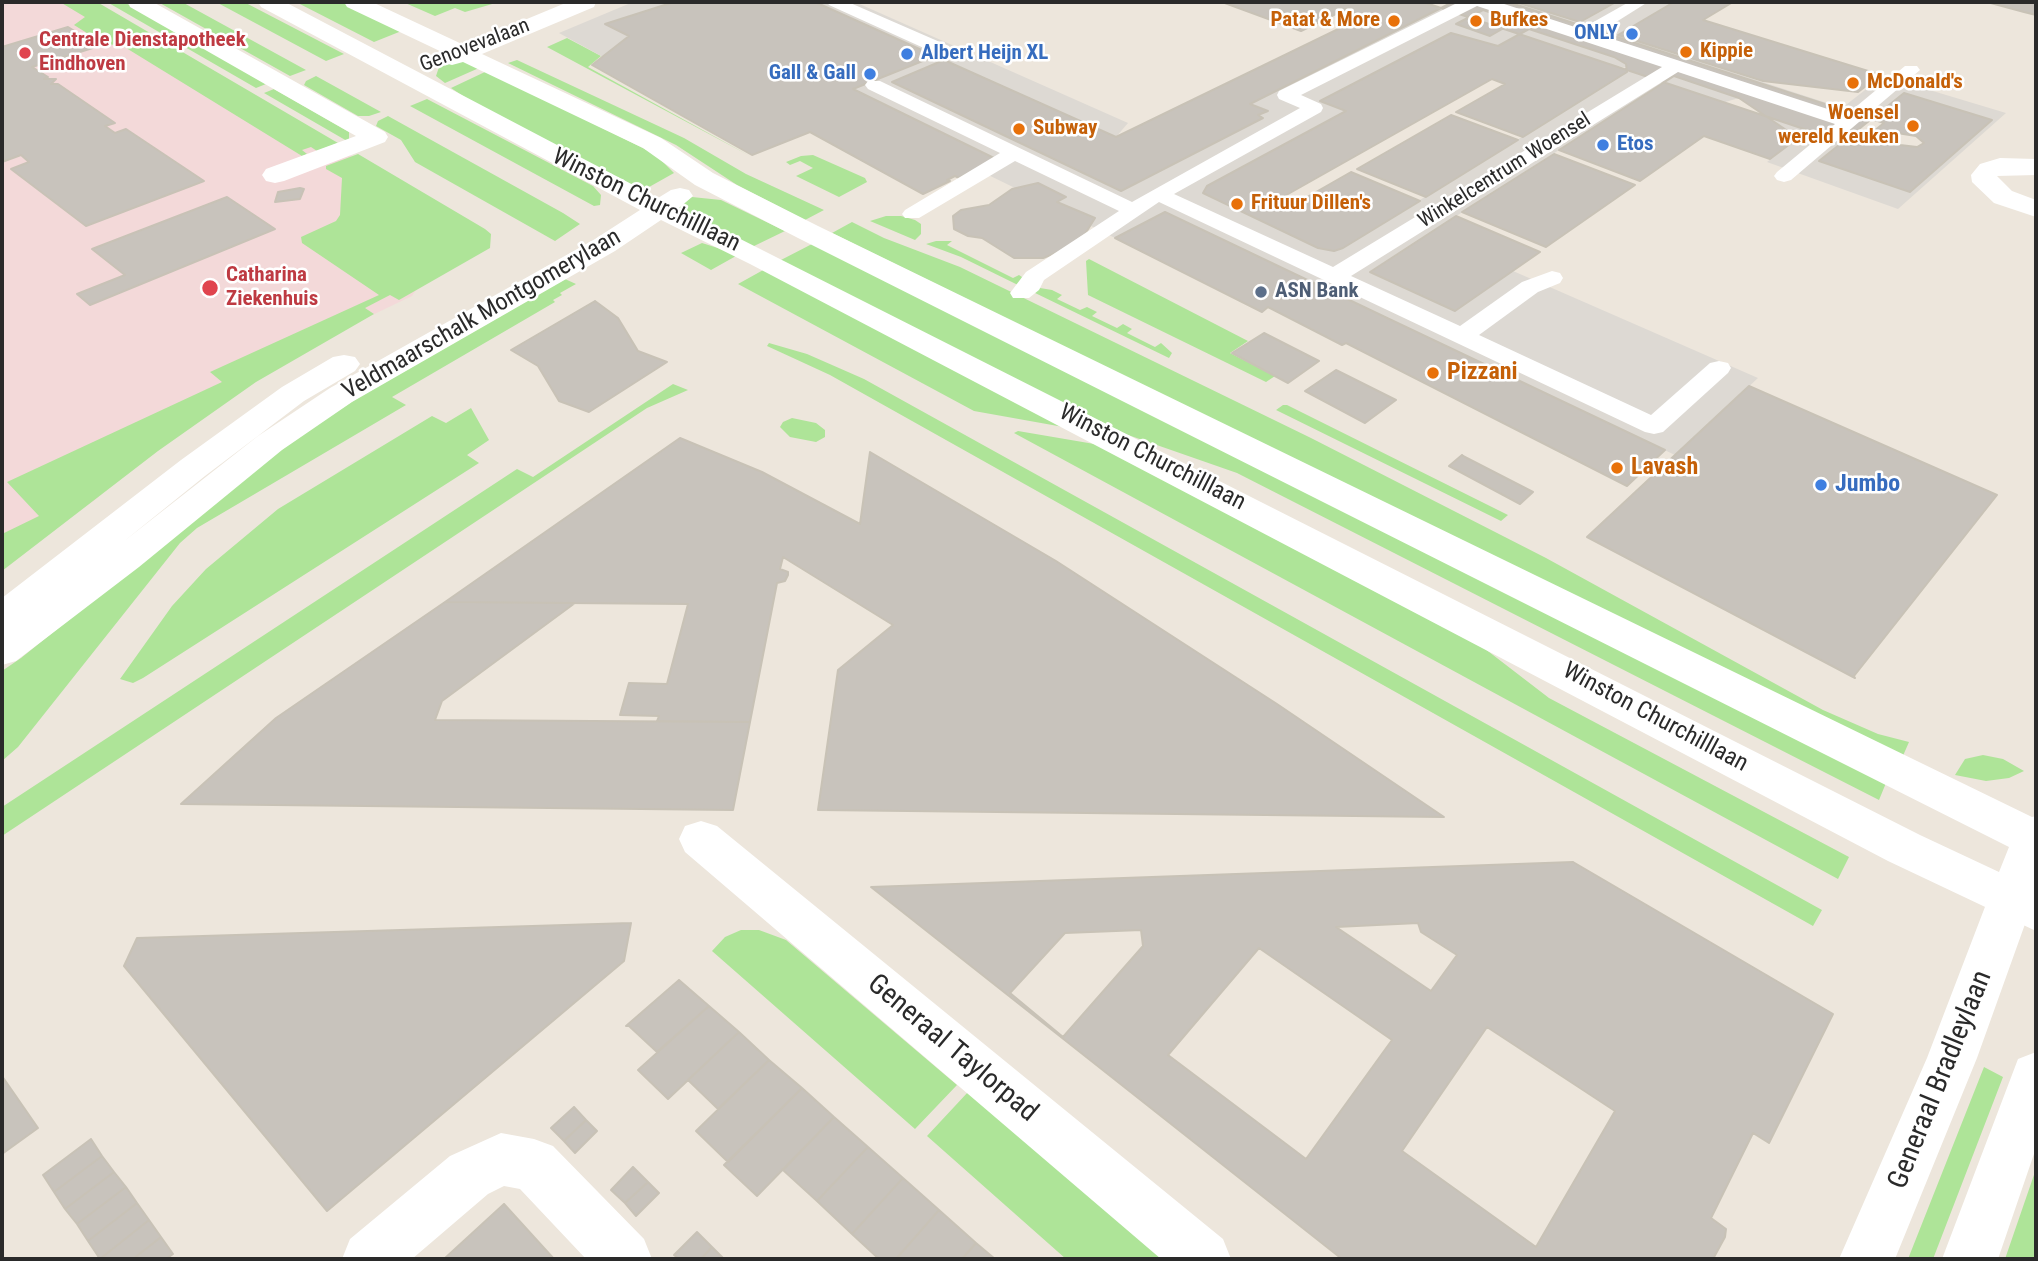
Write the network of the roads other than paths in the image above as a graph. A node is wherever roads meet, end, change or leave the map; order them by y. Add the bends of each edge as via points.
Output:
1 (138, 2) edge
2 (268, 2) edge
3 (355, 2) edge
4 (551, 2) edge
5 (586, 2) edge
6 (835, 2) edge
7 (1471, 2) edge
8 (1482, 2) edge
9 (1640, 2) edge
10 (1583, 35) junction
11 (456, 50) junction
12 (943, 50) dead end
13 (1677, 65) junction
14 (1911, 71) dead end
15 (401, 74) junction
16 (874, 85) dead end
17 (1848, 122) junction
18 (1013, 154) junction
19 (2036, 167) edge
20 (275, 175) dead end
21 (1784, 176) dead end
22 (704, 179) junction
23 (1158, 194) junction
24 (655, 206) junction
25 (2036, 209) edge
26 (1135, 211) junction
27 (912, 214) dead end
28 (1333, 277) junction
29 (1552, 278) dead end
30 (1021, 293) dead end
31 (1462, 336) junction
32 (1718, 368) dead end
33 (2, 618) edge
34 (2, 651) edge
35 (2035, 838) edge
36 (701, 839) dead end
37 (2024, 905) edge
38 (2036, 1076) edge
39 (370, 1259) edge
40 (624, 1259) edge
41 (1203, 1259) edge
42 (1867, 1259) edge
43 (1970, 1259) edge

1 - 20 main road via 376,137
2 - 15 main road, Winston Churchilllaan
3 - 11 main road, Winston Churchilllaan
4 - 11 main road, Genovevalaan
5 - 11 main road, Genovevalaan
6 - 12 street
7 - 23 street via 1286,95 1314,108
8 - 10 street
9 - 10 street
10 - 13 street
11 - 15 main road, Genovevalaan
11 - 22 main road, Winston Churchilllaan via 652,143
13 - 17 street
13 - 28 street, Winkelcentrum Woensel
14 - 17 street
15 - 24 main road, Winston Churchilllaan
16 - 18 street
17 - 21 street
18 - 26 street
18 - 27 street
19 - 25 main road via 2000,166 1984,175 1997,194
22 - 24 main road, Veldmaarschalk Montgomerylaan
22 - 35 main road, Winston Churchilllaan
23 - 26 street
23 - 28 street
24 - 33 main road, Veldmaarschalk Montgomerylaan via 367,350 293,394
24 - 34 main road, Veldmaarschalk Montgomerylaan via 606,245 341,395 271,443
24 - 37 main road, Winston Churchilllaan
26 - 30 street via 1034,276
28 - 31 street
29 - 31 street via 1530,287
31 - 32 street via 1654,426
35 - 37 main road, Generaal Bradleylaan
36 - 41 main road, Generaal Taylorpad
37 - 42 main road, Generaal Bradleylaan via 1952,1058
38 - 43 main road
39 - 40 main road via 468,1175 501,1159 534,1166

